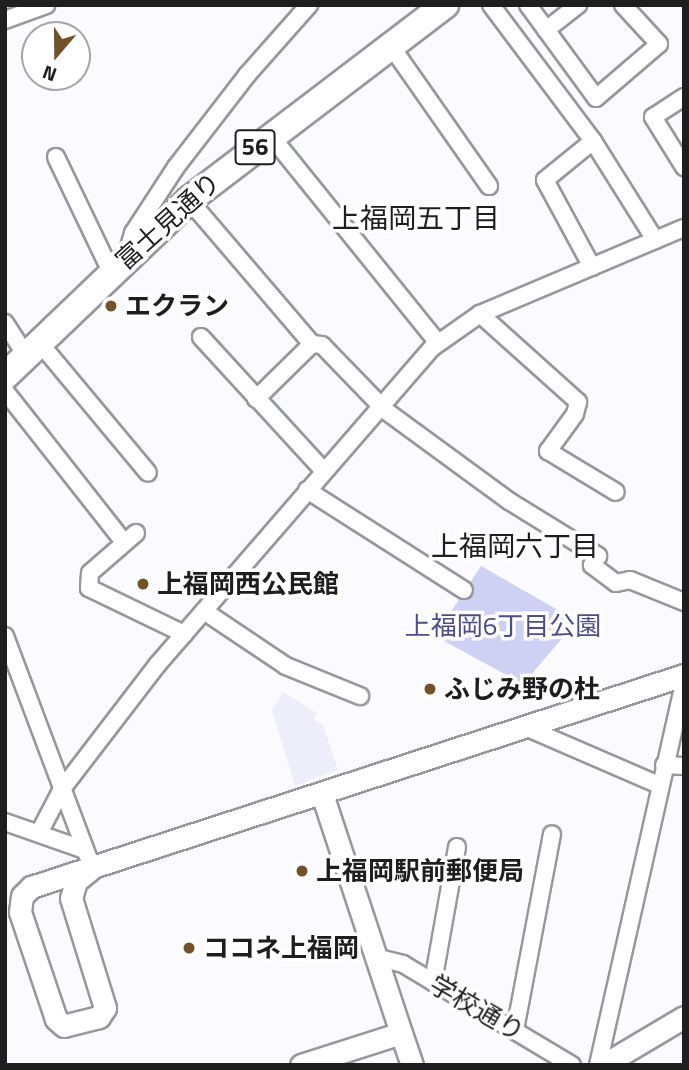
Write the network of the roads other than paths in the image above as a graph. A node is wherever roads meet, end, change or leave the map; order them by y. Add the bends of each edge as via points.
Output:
1 (46, 5) edge
2 (309, 5) edge
3 (445, 5) edge
4 (491, 5) edge
5 (527, 5) edge
6 (578, 5) edge
7 (623, 5) edge
8 (5, 20) edge
9 (546, 30) junction
10 (391, 46) junction
11 (684, 97) edge
12 (271, 136) junction
13 (593, 141) junction
14 (56, 157) dead end
15 (684, 167) edge
16 (489, 186) dead end
17 (189, 200) junction
18 (684, 228) edge
19 (655, 240) junction
20 (119, 264) junction
21 (592, 267) junction
22 (480, 314) junction
23 (5, 323) edge
24 (201, 337) dead end
25 (438, 343) junction
26 (312, 344) junction
27 (32, 348) junction
28 (5, 376) edge
29 (5, 391) edge
30 (256, 399) junction
31 (381, 407) junction
32 (324, 471) junction
33 (148, 472) dead end
34 (307, 490) junction
35 (615, 492) dead end
36 (464, 590) dead end
37 (684, 602) edge
38 (204, 611) junction
39 (184, 634) junction
40 (5, 636) edge
41 (684, 675) edge
42 (684, 682) edge
43 (359, 696) dead end
44 (525, 727) junction
45 (664, 765) junction
46 (684, 766) edge
47 (659, 785) junction
48 (62, 789) junction
49 (322, 794) junction
50 (5, 822) edge
51 (39, 833) junction
52 (552, 834) dead end
53 (457, 847) dead end
54 (89, 859) junction
55 (44, 883) junction
56 (71, 898) junction
57 (379, 958) junction
58 (433, 982) junction
59 (684, 1017) edge
60 (515, 1030) junction
61 (401, 1033) junction
62 (300, 1065) edge
63 (412, 1065) edge
64 (572, 1065) edge
65 (601, 1065) edge

1 - 8 street
2 - 20 street via 247,75 176,167 133,233
3 - 10 main road, 富士見通り / 56
4 - 13 street
5 - 9 street
6 - 9 street
7 - 9 street via 659,44 596,98
10 - 12 main road, 富士見通り / 56
10 - 16 street
11 - 15 street via 653,117
12 - 17 main road, 富士見通り / 56
12 - 25 street
13 - 19 street
13 - 21 street via 545,180
14 - 20 street
17 - 20 main road, 富士見通り / 56
17 - 26 street
18 - 19 street
19 - 21 street
20 - 27 main road, 富士見通り / 56
21 - 22 street
22 - 25 street
22 - 35 street via 578,401 575,414 548,451
23 - 27 street
24 - 30 street
25 - 31 street
26 - 30 street
26 - 31 street via 322,345
27 - 28 main road, 富士見通り / 56
27 - 33 street
29 - 39 street via 130,538 90,573 89,588
30 - 32 street
31 - 32 street
31 - 37 street via 509,501 598,556 592,565 616,583 630,580
32 - 34 street
34 - 36 street
34 - 38 street
38 - 39 street
38 - 43 street via 286,666
39 - 48 street
40 - 48 street
41 - 44 street
42 - 45 street
44 - 47 street
44 - 49 street
45 - 46 street
45 - 47 street
47 - 65 street
48 - 51 street
48 - 54 street
49 - 54 street
49 - 57 street
50 - 51 street
51 - 54 street
52 - 60 street
53 - 58 street
54 - 55 street
54 - 56 street
55 - 56 street via 61,887
55 - 56 street via 22,896 20,912 56,1018 64,1026 99,1017 105,1008
57 - 58 street, 学校通り via 403,964
57 - 61 street
58 - 60 street, 学校通り
59 - 65 street
60 - 64 street, 学校通り
61 - 62 street
61 - 63 street

